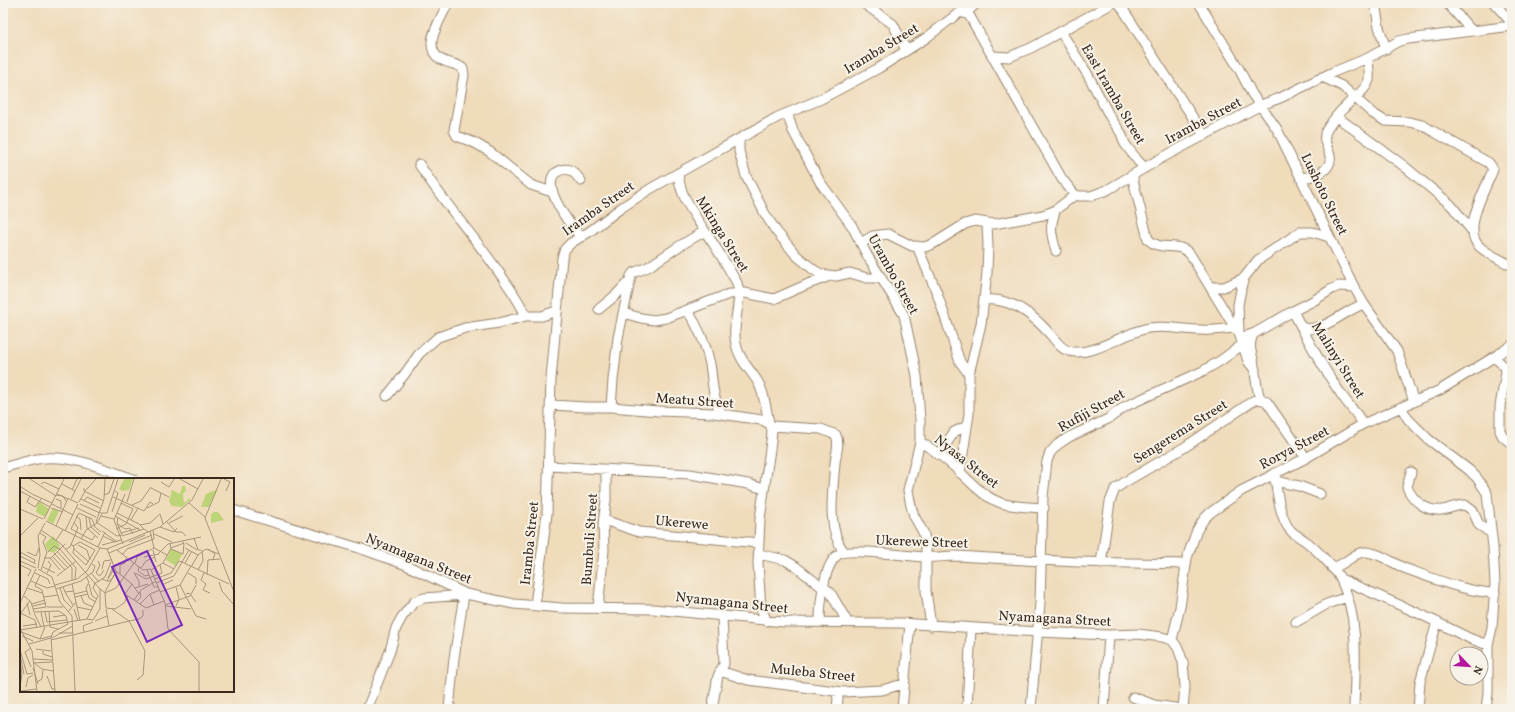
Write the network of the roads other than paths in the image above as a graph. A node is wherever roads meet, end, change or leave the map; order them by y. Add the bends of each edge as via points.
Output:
1 (448, 3) edge
2 (863, 3) edge
3 (977, 3) edge
4 (1113, 3) edge
5 (1119, 3) edge
6 (1199, 3) edge
7 (1375, 3) edge
8 (1447, 3) edge
9 (1494, 3) edge
10 (966, 13) junction
11 (1512, 24) edge
12 (1472, 31) junction
13 (1062, 32) junction
14 (1386, 49) junction
15 (906, 50) junction
16 (994, 56) junction
17 (1368, 58) junction
18 (1322, 77) junction
19 (1356, 98) junction
20 (1261, 105) junction
21 (787, 113) junction
22 (1337, 117) junction
23 (1204, 135) junction
24 (739, 139) junction
25 (419, 164) dead end
26 (1145, 168) junction
27 (678, 172) junction
28 (1132, 176) junction
29 (1301, 178) junction
30 (581, 180) dead end
31 (552, 192) junction
32 (1075, 195) junction
33 (1056, 210) junction
34 (987, 224) junction
35 (705, 231) junction
36 (1472, 231) junction
37 (581, 237) junction
38 (1329, 237) junction
39 (861, 243) junction
40 (917, 246) junction
41 (1056, 252) dead end
42 (1512, 266) edge
43 (832, 276) junction
44 (881, 278) junction
45 (1244, 278) junction
46 (630, 280) junction
47 (1210, 287) junction
48 (1354, 287) junction
49 (738, 292) junction
50 (984, 300) junction
51 (1364, 304) junction
52 (599, 309) dead end
53 (687, 310) junction
54 (1293, 310) junction
55 (556, 311) junction
56 (623, 313) junction
57 (526, 316) junction
58 (1301, 327) junction
59 (1253, 334) junction
60 (1239, 336) junction
61 (1512, 345) edge
62 (1494, 357) junction
63 (1254, 370) junction
64 (970, 374) junction
65 (387, 396) dead end
66 (1260, 398) junction
67 (1414, 402) junction
68 (551, 405) junction
69 (611, 407) junction
70 (1401, 407) junction
71 (722, 414) junction
72 (770, 424) junction
73 (1363, 424) junction
74 (967, 426) junction
75 (920, 442) junction
76 (1512, 444) edge
77 (939, 455) junction
78 (1306, 458) junction
79 (549, 466) junction
80 (3, 468) edge
81 (606, 470) junction
82 (1411, 472) dead end
83 (960, 473) junction
84 (1275, 477) junction
85 (130, 478) edge
86 (764, 489) junction
87 (1320, 494) dead end
88 (1044, 508) junction
89 (234, 510) edge
90 (604, 520) junction
91 (1491, 533) junction
92 (759, 543) junction
93 (844, 552) junction
94 (759, 554) junction
95 (926, 557) junction
96 (1042, 560) junction
97 (1102, 563) junction
98 (1186, 564) junction
99 (1332, 568) junction
100 (1341, 578) junction
101 (823, 587) junction
102 (1495, 593) junction
103 (465, 594) junction
104 (1347, 597) junction
105 (535, 605) junction
106 (598, 608) junction
107 (722, 616) junction
108 (766, 621) junction
109 (820, 622) junction
110 (1296, 622) dead end
111 (1437, 622) junction
112 (848, 623) junction
113 (910, 624) junction
114 (931, 626) junction
115 (971, 628) junction
116 (1038, 632) junction
117 (1109, 635) junction
118 (1172, 640) junction
119 (1488, 645) junction
120 (720, 671) junction
121 (903, 684) junction
122 (836, 692) junction
123 (1133, 697) dead end
124 (367, 709) edge
125 (449, 709) edge
126 (712, 709) edge
127 (837, 709) edge
128 (902, 709) edge
129 (968, 709) edge
130 (1031, 709) edge
131 (1104, 709) edge
132 (1183, 709) edge
133 (1354, 709) edge
134 (1418, 709) edge
135 (1486, 709) edge

1 - 31 street via 431,44 439,59 463,70 455,134 490,152 531,185
2 - 15 street via 893,24
3 - 10 street, Iramba Street
4 - 13 street
5 - 23 street
6 - 20 street, Lushoto Street
7 - 14 street
8 - 12 street
9 - 11 street
10 - 15 street, Iramba Street via 956,15
10 - 16 street
11 - 12 street, Iramba Street
12 - 14 street, Iramba Street via 1408,38
13 - 16 street via 1008,57
13 - 26 street, East Iramba Street via 1125,144
14 - 17 street, Iramba Street
15 - 21 street, Iramba Street via 862,78
16 - 32 street via 1058,173
17 - 18 street, Iramba Street
17 - 19 street via 1369,79
18 - 19 street via 1342,86
18 - 20 street, Iramba Street
19 - 22 street
19 - 36 street via 1384,121 1422,125 1489,163 1493,169 1475,214
20 - 23 street, Iramba Street
20 - 29 street, Lushoto Street via 1277,129
21 - 24 street, Iramba Street
21 - 39 street, Urambo Street via 793,131 820,182 852,226
22 - 29 street via 1325,134 1329,165 1316,174
22 - 36 street via 1404,166 1451,205
23 - 26 street, Iramba Street
24 - 27 street, Iramba Street
24 - 43 street via 739,151 746,176 776,231 796,255 814,270
25 - 57 street via 512,288
26 - 28 street, Iramba Street
27 - 35 street, Mkinga Street via 685,201
27 - 37 street, Iramba Street via 636,197
28 - 32 street, Iramba Street via 1091,196
28 - 47 street via 1150,242 1186,250
29 - 38 street, Lushoto Street
30 - 31 street via 569,169 564,169 551,178
31 - 37 street via 567,220
32 - 33 street
33 - 34 street via 1032,218
33 - 41 street via 1051,223
34 - 40 street via 975,221 933,244
34 - 50 street via 988,260
35 - 46 street via 651,266 633,273
35 - 49 street, Mkinga Street via 737,283
36 - 42 street via 1480,247
37 - 55 street, Iramba Street via 568,246 562,258
38 - 45 street via 1313,232 1297,233 1258,260
38 - 48 street, Lushoto Street
39 - 40 street via 873,236 888,234
39 - 44 street, Urambo Street
40 - 64 street via 933,282 960,362
43 - 44 street via 850,273 867,278
43 - 49 street via 774,299
44 - 75 street, Urambo Street via 904,315 917,376
45 - 47 street via 1224,287
45 - 60 street via 1238,305
46 - 52 street
46 - 56 street
47 - 60 street
48 - 51 street, Lushoto Street
48 - 54 street, Rufiji Street via 1332,289
49 - 53 street
49 - 72 street, Mkinga Street via 735,342 742,360 759,386
50 - 60 street via 1005,302 1026,311 1068,351 1089,350 1142,329 1151,328 1202,330
50 - 64 street
51 - 58 street via 1316,329
51 - 67 street, Lushoto Street via 1397,351
53 - 56 street via 654,320
53 - 71 street via 705,344 714,396
54 - 58 street, Malinyi Street
54 - 59 street, Rufiji Street
55 - 57 street via 542,316
55 - 68 street, Iramba Street
56 - 69 street
57 - 65 street via 466,328 438,337 419,354
58 - 73 street, Malinyi Street via 1342,396
59 - 60 street, Rufiji Street
59 - 63 street via 1250,350
60 - 63 street
60 - 88 street, Rufiji Street via 1220,361 1126,406 1108,419 1069,437 1058,445 1050,453 1047,461
61 - 62 street, Rorya Street
62 - 67 street, Rorya Street via 1440,390
62 - 76 street via 1505,367 1506,372 1500,406 1500,431
63 - 66 street
64 - 74 street
66 - 78 street via 1267,402 1278,416
66 - 97 street, Sengerema Street via 1115,489 1110,502
67 - 70 street, Rorya Street
68 - 69 street, Meatu Street
68 - 79 street, Iramba Street
69 - 71 street, Meatu Street
70 - 73 street, Rorya Street
70 - 91 street via 1408,419 1428,439 1469,470 1481,483 1488,497
71 - 72 street, Meatu Street via 762,420
72 - 86 street via 771,442
72 - 93 street, Meatu Street via 821,429 836,435 838,446 833,527 839,546
73 - 78 street, Rorya Street
74 - 77 street via 954,432
74 - 83 street
75 - 77 street, Nyasa Street
75 - 95 street, Urambo Street via 908,490 914,516 926,542
77 - 83 street, Nyasa Street
78 - 84 street, Rorya Street
79 - 81 street
79 - 105 street, Iramba Street via 547,514
80 - 85 street via 24,461 46,458 88,464
81 - 86 street via 690,474
81 - 90 street, Bumbuli Street
82 - 91 street via 1406,487 1418,503 1431,509 1465,505 1472,510 1479,525
83 - 88 street, Nyasa Street via 990,499 1014,506
84 - 87 street
84 - 98 street, Rorya Street via 1241,491 1204,519 1192,542
84 - 99 street via 1288,526
86 - 92 street
88 - 96 street, Rufiji Street
89 - 103 street, Nyamagana Street via 404,564
90 - 92 street, Ukerewe via 639,532
90 - 106 street, Bumbuli Street via 604,550
91 - 102 street
92 - 94 street
93 - 95 street, Ukerewe Street
93 - 101 street via 838,554 834,560
94 - 101 street via 785,560
94 - 108 street via 761,608
95 - 96 street, Ukerewe Street
95 - 114 street, Urambo Street via 926,591
96 - 97 street, Ukerewe Street
96 - 116 street, Rufiji Street
97 - 98 street, Ukerewe Street
98 - 118 street, Rorya Street
99 - 100 street
99 - 102 street via 1342,565 1359,553 1366,552 1472,591
100 - 104 street
100 - 111 street
101 - 109 street
101 - 112 street via 830,592
102 - 119 street
103 - 105 street, Nyamagana Street via 514,604
103 - 124 street via 419,599 407,609 396,628 390,651
103 - 125 street via 454,658
104 - 110 street via 1327,604
104 - 133 street via 1355,642
105 - 106 street, Nyamagana Street
106 - 107 street, Nyamagana Street via 653,609
107 - 108 street, Nyamagana Street
107 - 120 street via 724,664
108 - 109 street, Nyamagana Street
109 - 112 street, Nyamagana Street
111 - 119 street
111 - 134 street via 1420,682
112 - 113 street, Nyamagana Street
113 - 114 street, Nyamagana Street
113 - 121 street
114 - 115 street, Nyamagana Street
115 - 116 street, Nyamagana Street
115 - 129 street
116 - 117 street, Nyamagana Street
116 - 130 street, Rufiji Street
117 - 118 street, Nyamagana Street via 1138,634
117 - 131 street
118 - 132 street via 1183,662
119 - 135 street
120 - 122 street, Muleba Street via 748,680
120 - 126 street
121 - 122 street, Muleba Street via 882,690
121 - 128 street
122 - 127 street
123 - 132 street via 1154,705

